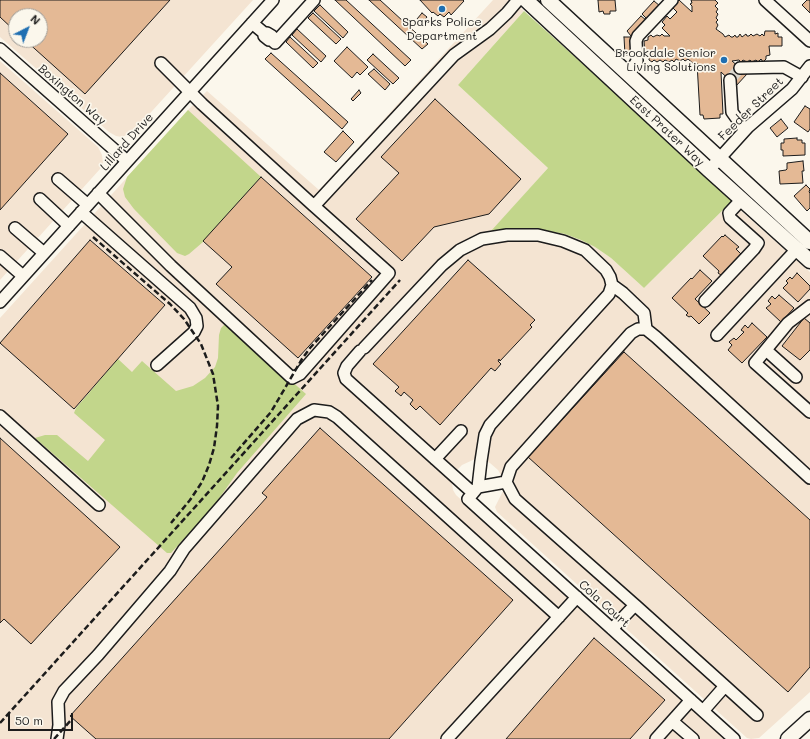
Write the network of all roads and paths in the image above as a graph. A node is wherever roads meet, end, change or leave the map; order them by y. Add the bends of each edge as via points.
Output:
1 (273, 0) edge
2 (314, 0) edge
3 (518, 0) edge
4 (526, 0) edge
5 (548, 0) edge
6 (672, 0) edge
7 (770, 2) edge
8 (252, 23) junction
9 (810, 41) edge
10 (0, 49) edge
11 (161, 63) dead end
12 (810, 66) edge
13 (740, 68) dead end
14 (628, 74) junction
15 (802, 77) junction
16 (730, 80) tunnel mouth
17 (190, 91) junction
18 (745, 130) junction
19 (719, 158) junction
20 (127, 161) junction
21 (709, 170) junction
22 (58, 179) dead end
23 (98, 193) junction
24 (40, 199) dead end
25 (742, 199) junction
26 (314, 206) junction
27 (84, 208) junction
28 (69, 226) junction
29 (15, 228) dead end
30 (810, 242) edge
31 (797, 249) junction
32 (44, 253) junction
33 (0, 256) edge
34 (810, 261) edge
35 (23, 276) junction
36 (612, 286) junction
37 (705, 301) dead end
38 (0, 302) edge
39 (810, 306) edge
40 (646, 329) junction
41 (717, 335) dead end
42 (766, 350) junction
43 (157, 365) dead end
44 (796, 377) dead end
45 (810, 412) edge
46 (0, 416) edge
47 (461, 430) dead end
48 (435, 459) junction
49 (810, 478) edge
50 (506, 482) junction
51 (476, 490) junction
52 (99, 505) dead end
53 (577, 597) junction
54 (635, 605) junction
55 (559, 617) junction
56 (612, 629) junction
57 (725, 686) junction
58 (691, 700) junction
59 (704, 711) junction
60 (757, 715) dead end
61 (810, 719) edge
62 (672, 720) junction
63 (57, 739) edge
64 (447, 739) edge
65 (656, 739) edge
66 (693, 739) edge
67 (734, 739) edge
68 (788, 739) edge

1 - 8 street, Lillard Drive
2 - 8 street via 275,43
3 - 26 street via 490,29 454,55
4 - 21 main road, East Prater Way
5 - 14 main road, East Prater Way
6 - 14 street via 638,36 637,61
7 - 9 street
8 - 17 street, Lillard Drive
10 - 20 street, Boxington Way
11 - 17 street
12 - 15 street, Feeder Street
13 - 15 street via 784,67
14 - 19 main road, East Prater Way
15 - 18 street, Feeder Street via 784,97
16 - 18 street via 732,112
17 - 20 street, Lillard Drive
17 - 26 street
18 - 19 street, Feeder Street
19 - 21 street, Feeder Street
19 - 30 main road, East Prater Way
20 - 23 street, Lillard Drive
21 - 25 main road, East Prater Way
22 - 27 street
23 - 26 street via 161,257 292,378 300,374 389,273
23 - 27 street, Lillard Drive
24 - 28 street
25 - 31 main road, East Prater Way
25 - 37 street via 729,213 730,218 758,243
27 - 28 street, Lillard Drive
27 - 43 street via 190,308 196,318 197,326 194,332
28 - 32 street, Lillard Drive
29 - 32 street
31 - 34 main road, East Prater Way
31 - 41 street
32 - 35 street, Lillard Drive
33 - 35 street
35 - 38 street, Lillard Drive
36 - 40 street via 644,313
36 - 48 street via 606,270 585,250 564,240 538,235 507,235 482,239 460,250 442,265 347,366 344,373 346,379
36 - 51 street via 609,294 490,425
39 - 42 street via 788,324
40 - 49 street
40 - 50 street via 638,329 631,333 511,467
42 - 44 street
42 - 45 street via 755,363
46 - 52 street
47 - 48 street
48 - 51 street
50 - 51 street
50 - 54 street via 515,499
51 - 53 street, Cola Court via 468,499
53 - 55 street
53 - 56 street, Cola Court
54 - 56 street
54 - 57 street
55 - 63 street via 337,417 329,412 314,410 297,418 184,549 170,571 64,691 58,702
55 - 64 street
56 - 58 street, Cola Court
57 - 59 street
57 - 60 street
58 - 59 street, Cola Court
58 - 62 street
59 - 67 street, Cola Court
61 - 68 main road
62 - 65 street
62 - 66 street

